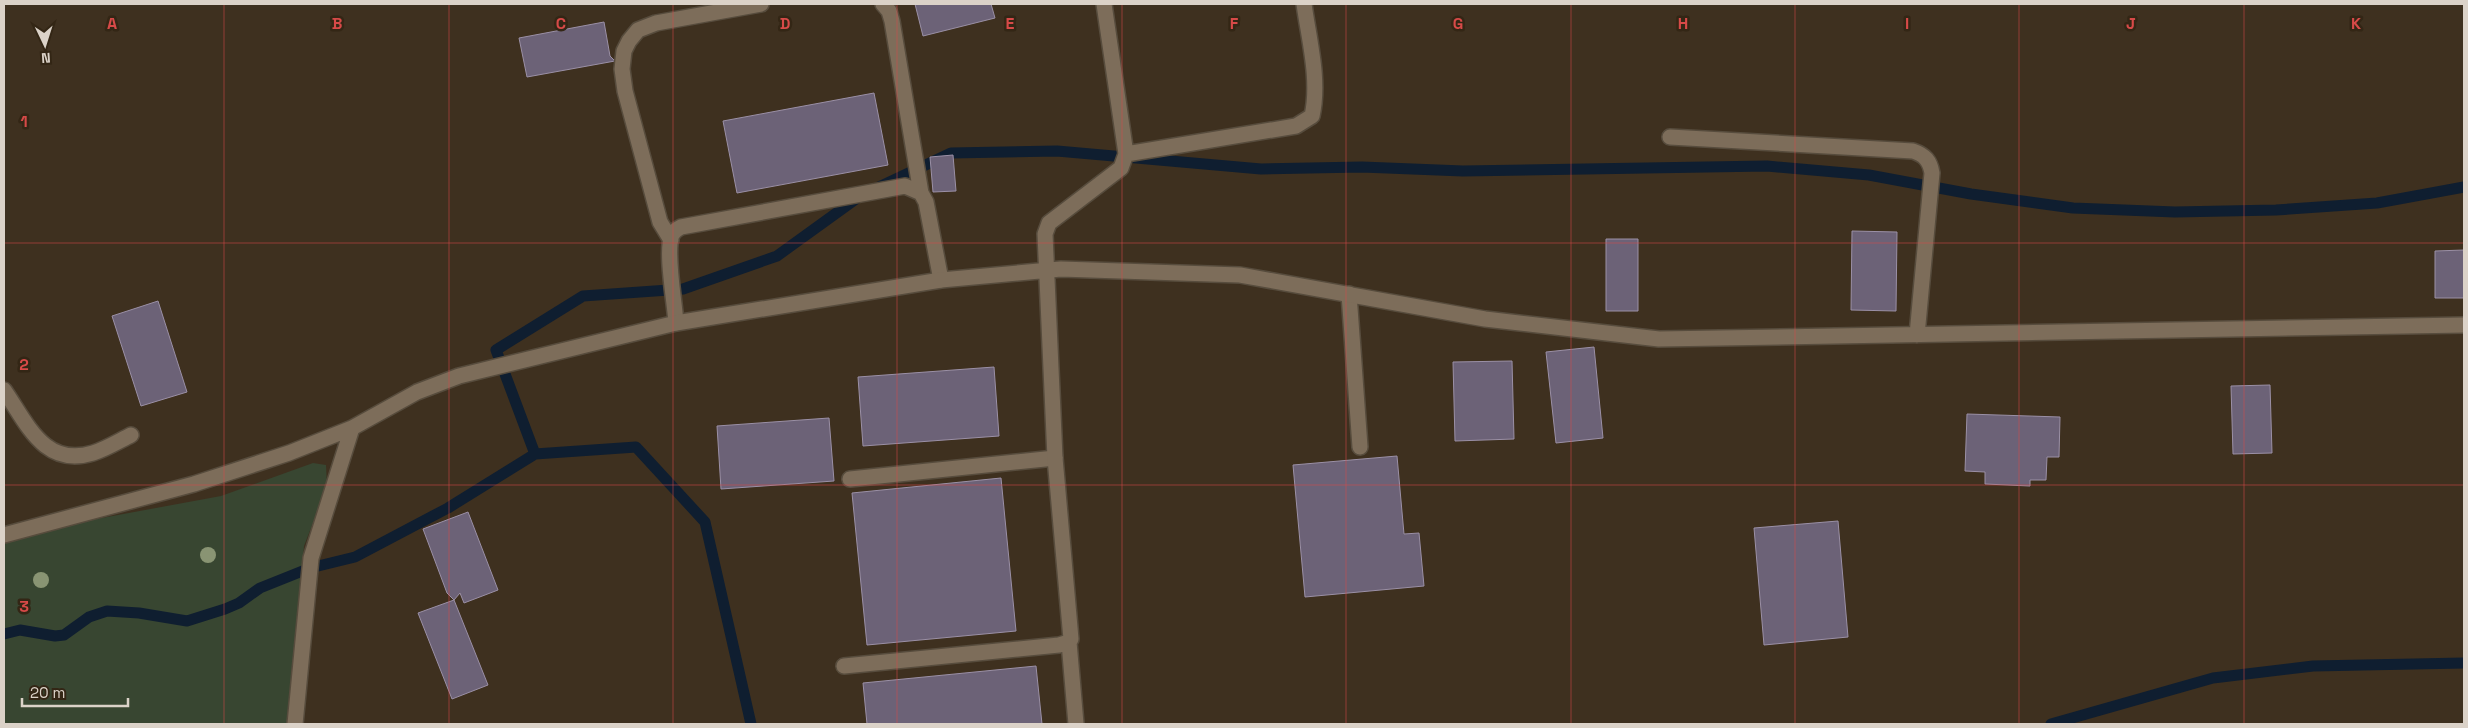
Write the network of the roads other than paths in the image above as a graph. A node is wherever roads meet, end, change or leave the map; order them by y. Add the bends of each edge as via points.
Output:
1 (761, 4) edge
2 (883, 4) edge
3 (1104, 4) edge
4 (1304, 4) edge
5 (1670, 137) dead end
6 (1126, 154) junction
7 (921, 193) junction
8 (671, 240) junction
9 (1045, 272) junction
10 (941, 280) junction
11 (1349, 294) junction
12 (676, 324) junction
13 (2464, 325) edge
14 (1917, 335) junction
15 (4, 390) edge
16 (352, 428) junction
17 (131, 435) dead end
18 (1360, 447) dead end
19 (1055, 458) junction
20 (850, 479) dead end
21 (4, 535) edge
22 (1069, 642) junction
23 (844, 666) dead end
24 (295, 724) edge
25 (1076, 724) edge

1 - 8 street via 656,23 638,30 624,51 625,92 660,222
2 - 7 street via 889,10 892,22
3 - 6 street
4 - 6 street via 1314,75 1315,106 1312,116 1296,126
5 - 14 street via 1913,151 1925,157 1931,164 1932,173
6 - 9 street via 1121,168 1050,223 1045,234
7 - 8 street via 904,186 681,227 673,233
7 - 10 street via 926,202
8 - 12 street via 669,249
9 - 10 street
9 - 11 street via 1240,275
9 - 19 street
10 - 12 street
11 - 14 street via 1485,319 1659,339
11 - 18 street
12 - 16 street via 459,376 417,392
13 - 14 street
15 - 17 street via 41,443 64,456 92,453
16 - 21 street via 194,484
16 - 24 street via 312,558
19 - 20 street
19 - 22 street via 1072,634
22 - 23 street
22 - 25 street

